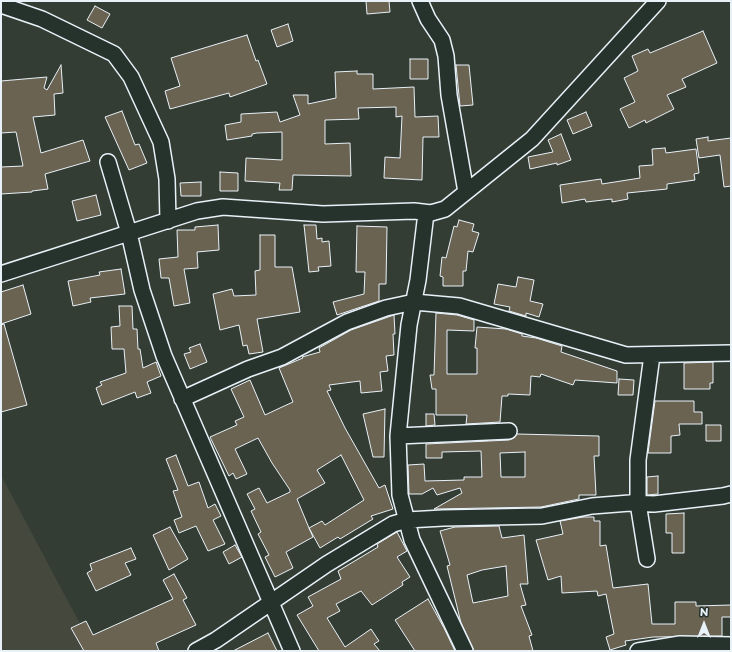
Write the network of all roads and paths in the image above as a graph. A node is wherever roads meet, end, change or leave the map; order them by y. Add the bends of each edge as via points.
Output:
1 (420, 1) edge
2 (658, 1) edge
3 (1, 5) edge
4 (108, 162) dead end
5 (466, 192) junction
6 (426, 213) junction
7 (168, 221) junction
8 (129, 233) junction
9 (1, 274) edge
10 (414, 302) junction
11 (731, 353) edge
12 (652, 355) junction
13 (182, 399) junction
14 (510, 431) dead end
15 (398, 436) junction
16 (731, 494) edge
17 (638, 503) junction
18 (407, 520) junction
19 (647, 559) dead end
20 (271, 604) junction
21 (731, 645) edge
22 (201, 650) edge
23 (292, 651) edge
24 (464, 651) edge
25 (638, 651) edge

1 - 5 street via 442,40 446,56 449,95
2 - 5 street via 532,139
3 - 7 street via 42,19 114,54 131,77 161,142 167,179
4 - 8 street
5 - 6 street via 446,209
6 - 7 street via 414,211 323,214 223,207 197,211
6 - 10 street
7 - 8 street
8 - 9 street
8 - 13 street via 142,290 164,356
10 - 12 street via 459,306 626,355
10 - 13 street via 386,308 347,322 282,357 248,369
10 - 15 street via 409,325
11 - 12 street
12 - 17 street via 638,460
13 - 20 street
14 - 15 street
15 - 18 street via 400,495
16 - 17 street via 654,504
17 - 18 street via 592,506 542,516
17 - 19 street
18 - 20 street via 393,524 327,564
18 - 24 street via 412,540
20 - 22 street
20 - 23 street
21 - 25 street via 680,644

